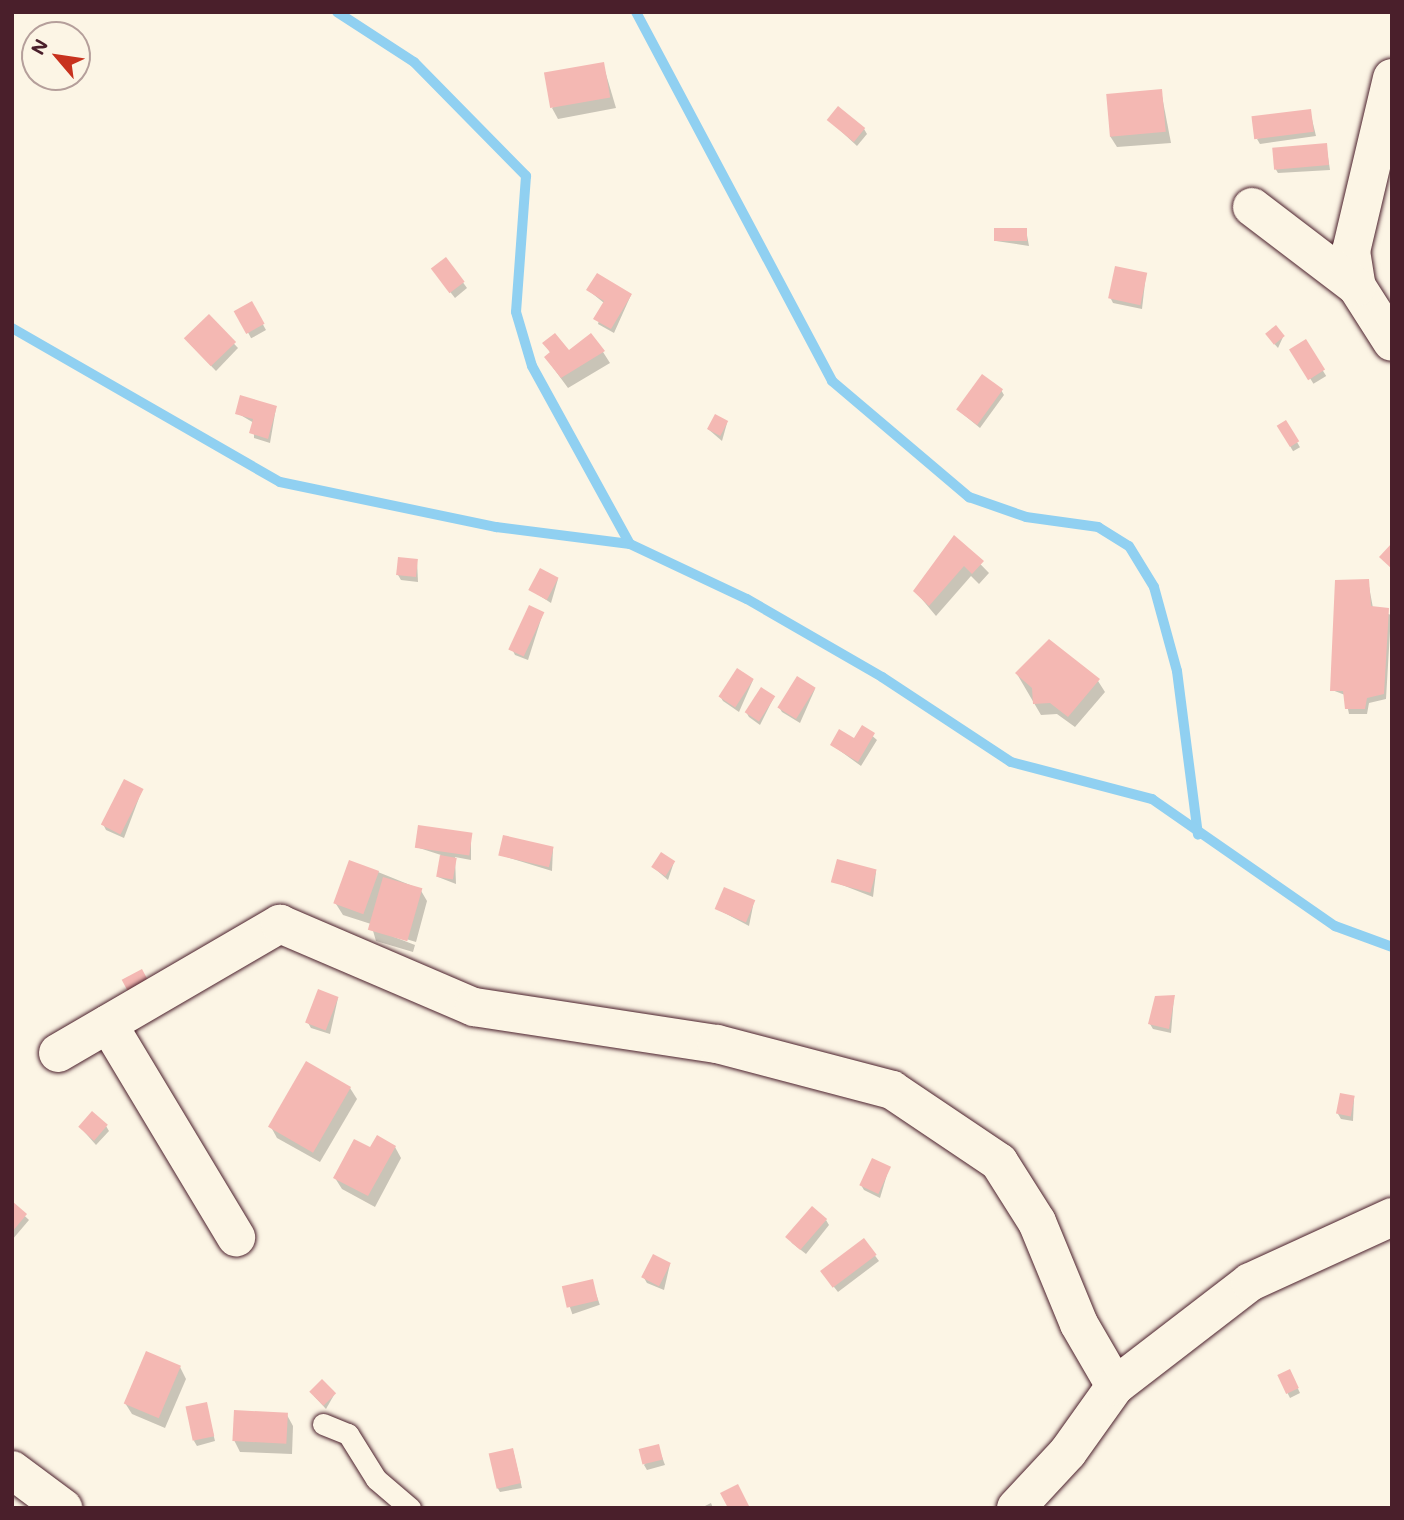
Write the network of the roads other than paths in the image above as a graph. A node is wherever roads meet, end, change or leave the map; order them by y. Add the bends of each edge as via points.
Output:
1 (1392, 78) edge
2 (1252, 207) dead end
3 (1357, 287) junction
4 (1392, 342) edge
5 (108, 1024) junction
6 (58, 1053) dead end
7 (1392, 1217) edge
8 (236, 1237) dead end
9 (1115, 1386) junction
10 (323, 1424) dead end
11 (12, 1471) edge
12 (63, 1508) edge
13 (410, 1508) edge
14 (1016, 1508) edge

1 - 3 street via 1351,251
2 - 3 street
3 - 4 street
5 - 6 street
5 - 8 street
5 - 9 street via 280,923 474,1007 717,1045 892,1090 999,1162 1037,1222 1079,1324
7 - 9 street via 1250,1282
9 - 14 street via 1068,1452
10 - 13 lane via 348,1434 376,1479
11 - 12 street

